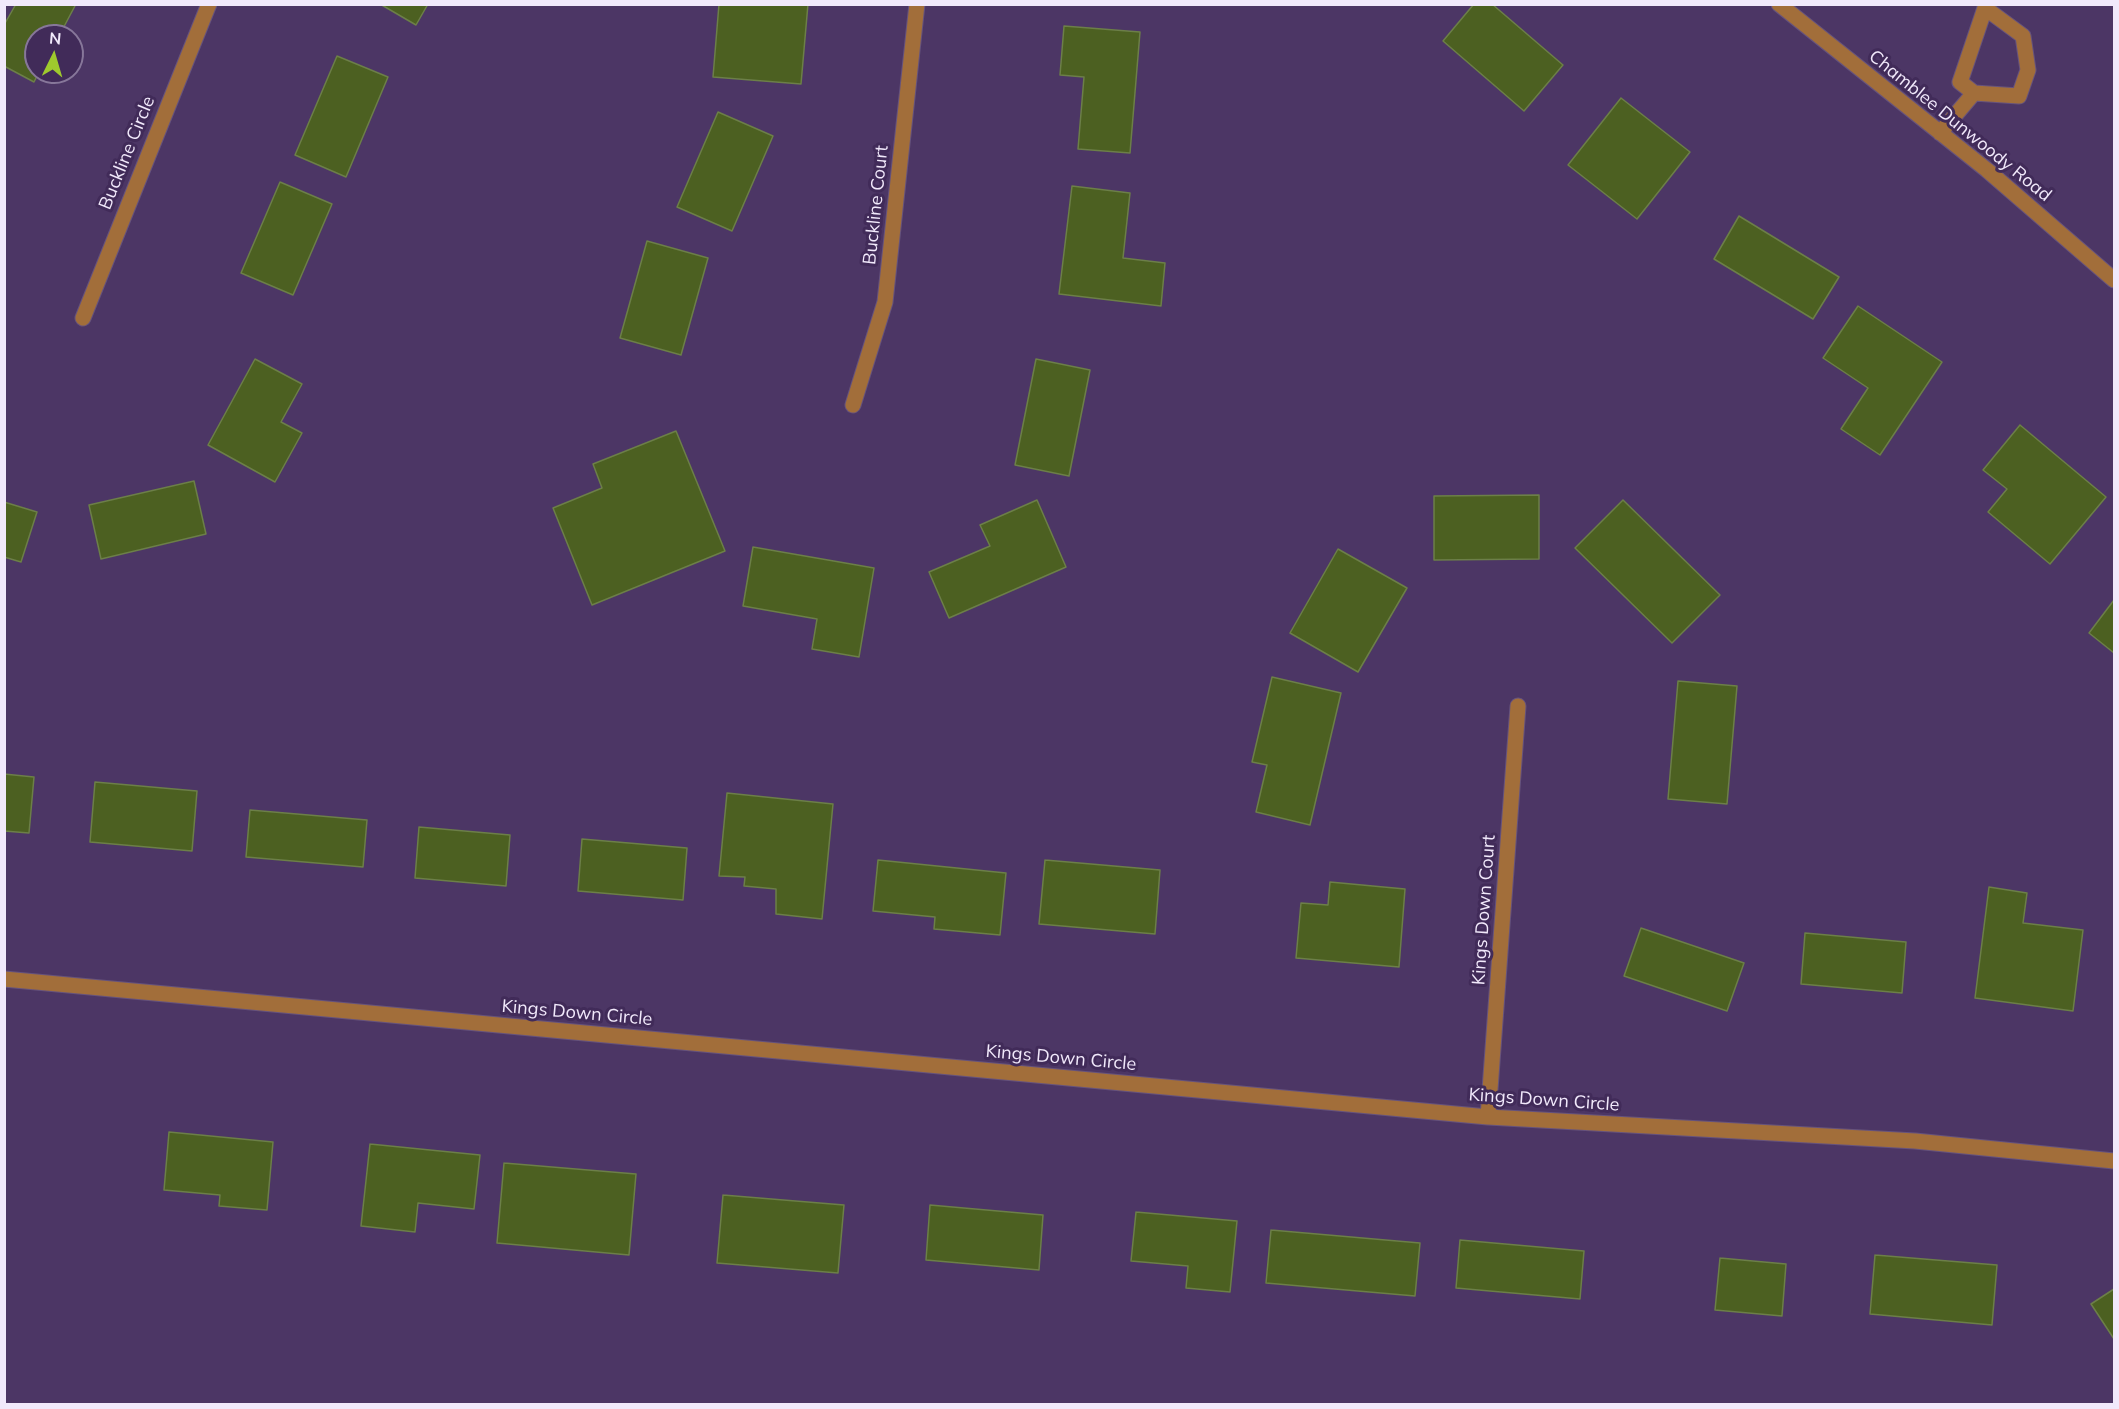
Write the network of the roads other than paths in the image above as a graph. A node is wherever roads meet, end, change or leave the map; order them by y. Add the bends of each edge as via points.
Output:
1 (209, 4) edge
2 (917, 4) edge
3 (1779, 4) edge
4 (1974, 93) junction
5 (1940, 133) junction
6 (2115, 280) edge
7 (83, 318) dead end
8 (853, 405) dead end
9 (1518, 706) dead end
10 (4, 979) edge
11 (1488, 1117) junction
12 (2115, 1161) edge

1 - 7 street, Buckline Circle
2 - 8 street, Buckline Court via 885,302
3 - 5 street, Chamblee Dunwoody Road
4 - 4 street via 2019,96 2028,70 2023,36 1985,8 1960,82
4 - 5 street
5 - 6 street, Chamblee Dunwoody Road
9 - 11 street, Kings Down Court
10 - 11 street, Kings Down Circle
11 - 12 street, Kings Down Circle via 1915,1141

